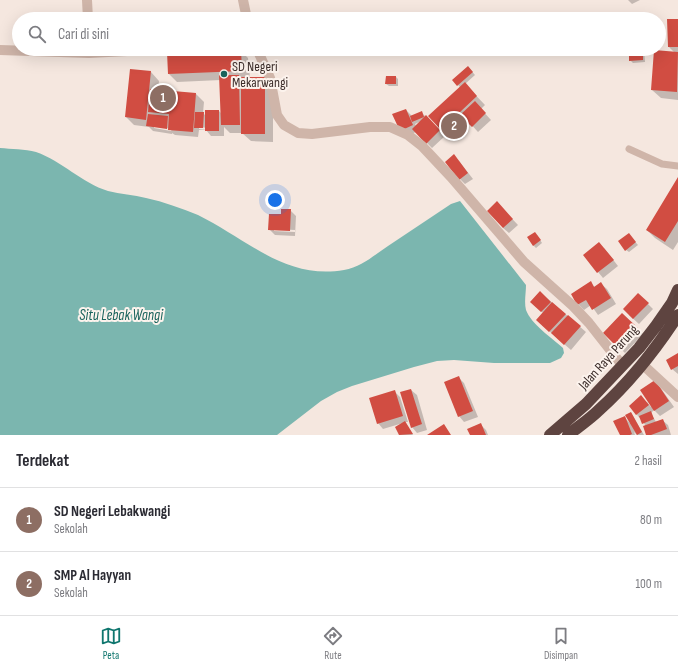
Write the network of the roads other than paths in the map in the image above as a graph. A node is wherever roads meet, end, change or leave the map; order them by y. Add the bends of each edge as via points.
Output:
1 (86, 0) edge
2 (243, 0) edge
3 (87, 12) edge
4 (246, 12) edge
5 (0, 50) edge
6 (12, 50) edge
7 (260, 56) edge
8 (629, 149) dead end
9 (678, 166) edge
10 (678, 290) edge
11 (678, 315) edge
12 (642, 364) junction
13 (622, 365) junction
14 (678, 397) edge
15 (550, 435) edge
16 (568, 435) edge

1 - 3 street
2 - 4 street
5 - 6 street
7 - 13 street via 270,78 277,115 284,125 298,133 390,127 408,135 451,177 524,262 581,314
8 - 9 lane via 662,164
10 - 13 highway, Jalan Raya Parung via 656,326
11 - 12 highway, Jalan Raya Parung
12 - 14 street
12 - 16 highway, Jalan Raya Parung via 599,410
13 - 15 highway, Jalan Raya Parung via 586,404

